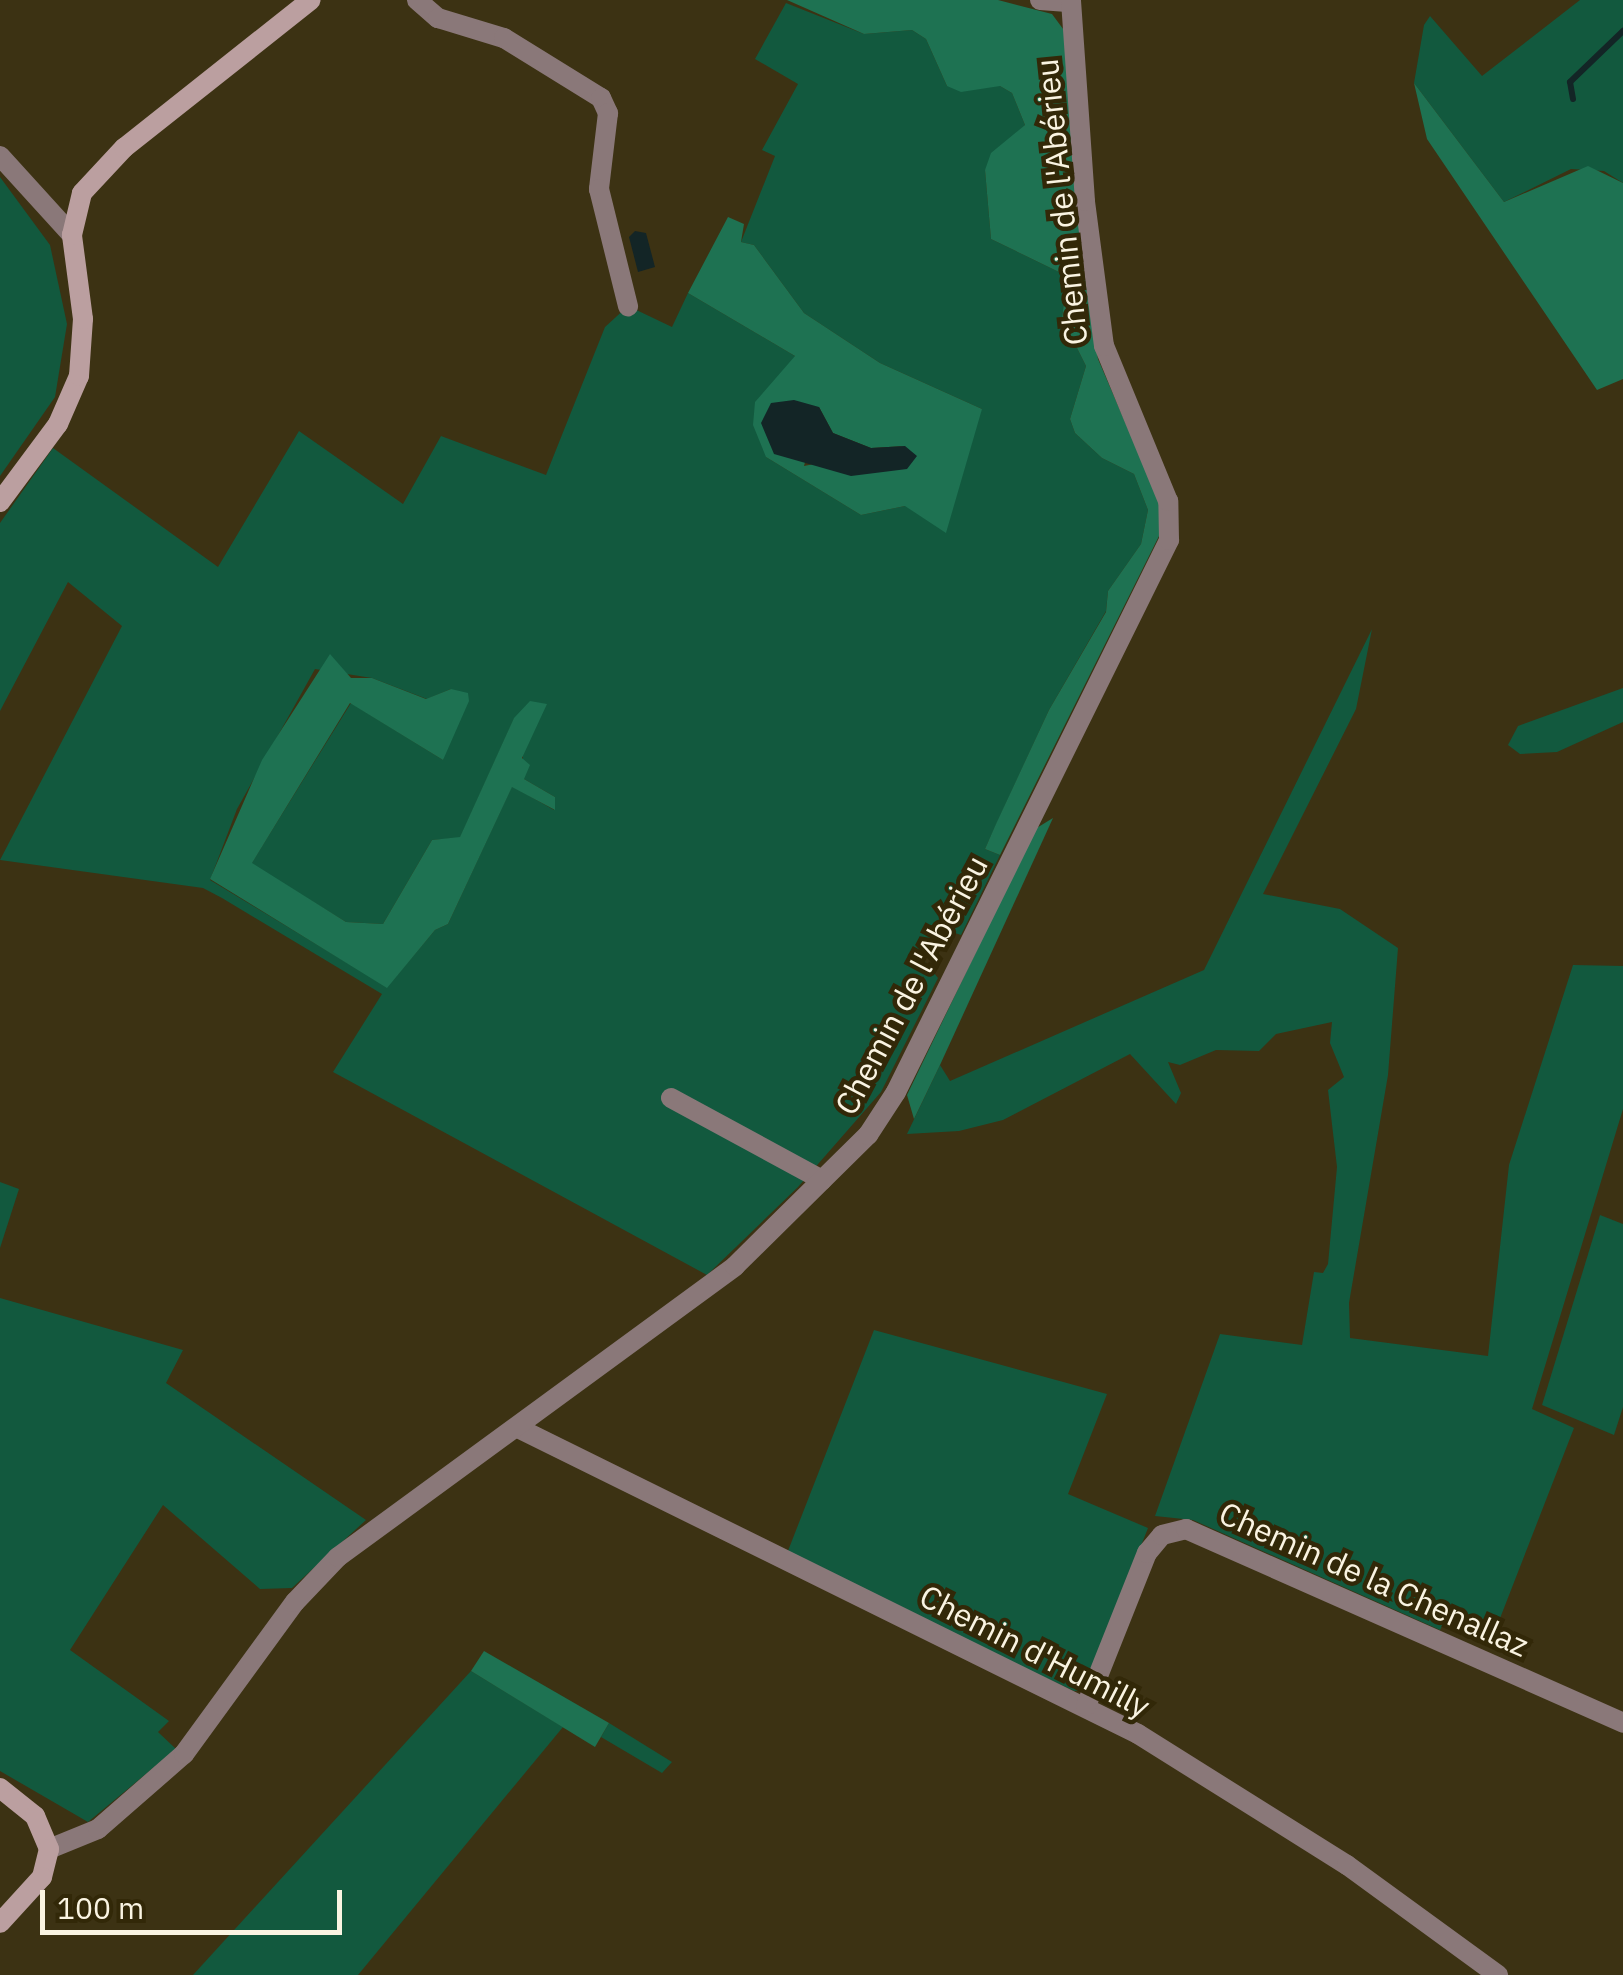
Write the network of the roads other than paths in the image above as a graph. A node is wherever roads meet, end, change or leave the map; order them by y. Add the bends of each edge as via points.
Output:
1 (417, 0) edge
2 (1040, 0) edge
3 (307, 1) edge
4 (1071, 1) edge
5 (0, 156) edge
6 (72, 234) junction
7 (628, 306) dead end
8 (0, 502) edge
9 (672, 1098) dead end
10 (822, 1180) junction
11 (518, 1428) junction
12 (1086, 1706) junction
13 (1623, 1723) edge
14 (0, 1788) edge
15 (49, 1849) junction
16 (0, 1923) edge
17 (1498, 1975) edge

1 - 7 street via 438,18 504,38 601,98 608,112 599,189
2 - 4 street
3 - 6 street via 107,163 82,193
4 - 10 street, Chemin de l'Abérieu via 1085,202 1104,346 1168,500 1169,540 896,1092 868,1135
5 - 6 street
6 - 8 street via 83,319 79,376 58,424
9 - 10 street
10 - 11 street, Chemin de l'Abérieu via 736,1266
11 - 12 street, Chemin d'Humilly
11 - 15 street, Chemin de l'Abérieu via 338,1556 295,1602 184,1754 98,1829
12 - 13 street, Chemin de la Chenallaz via 1147,1553 1162,1535 1186,1530
12 - 17 street, Chemin d'Humilly via 1347,1865
14 - 15 street via 36,1816
15 - 16 street via 42,1878

